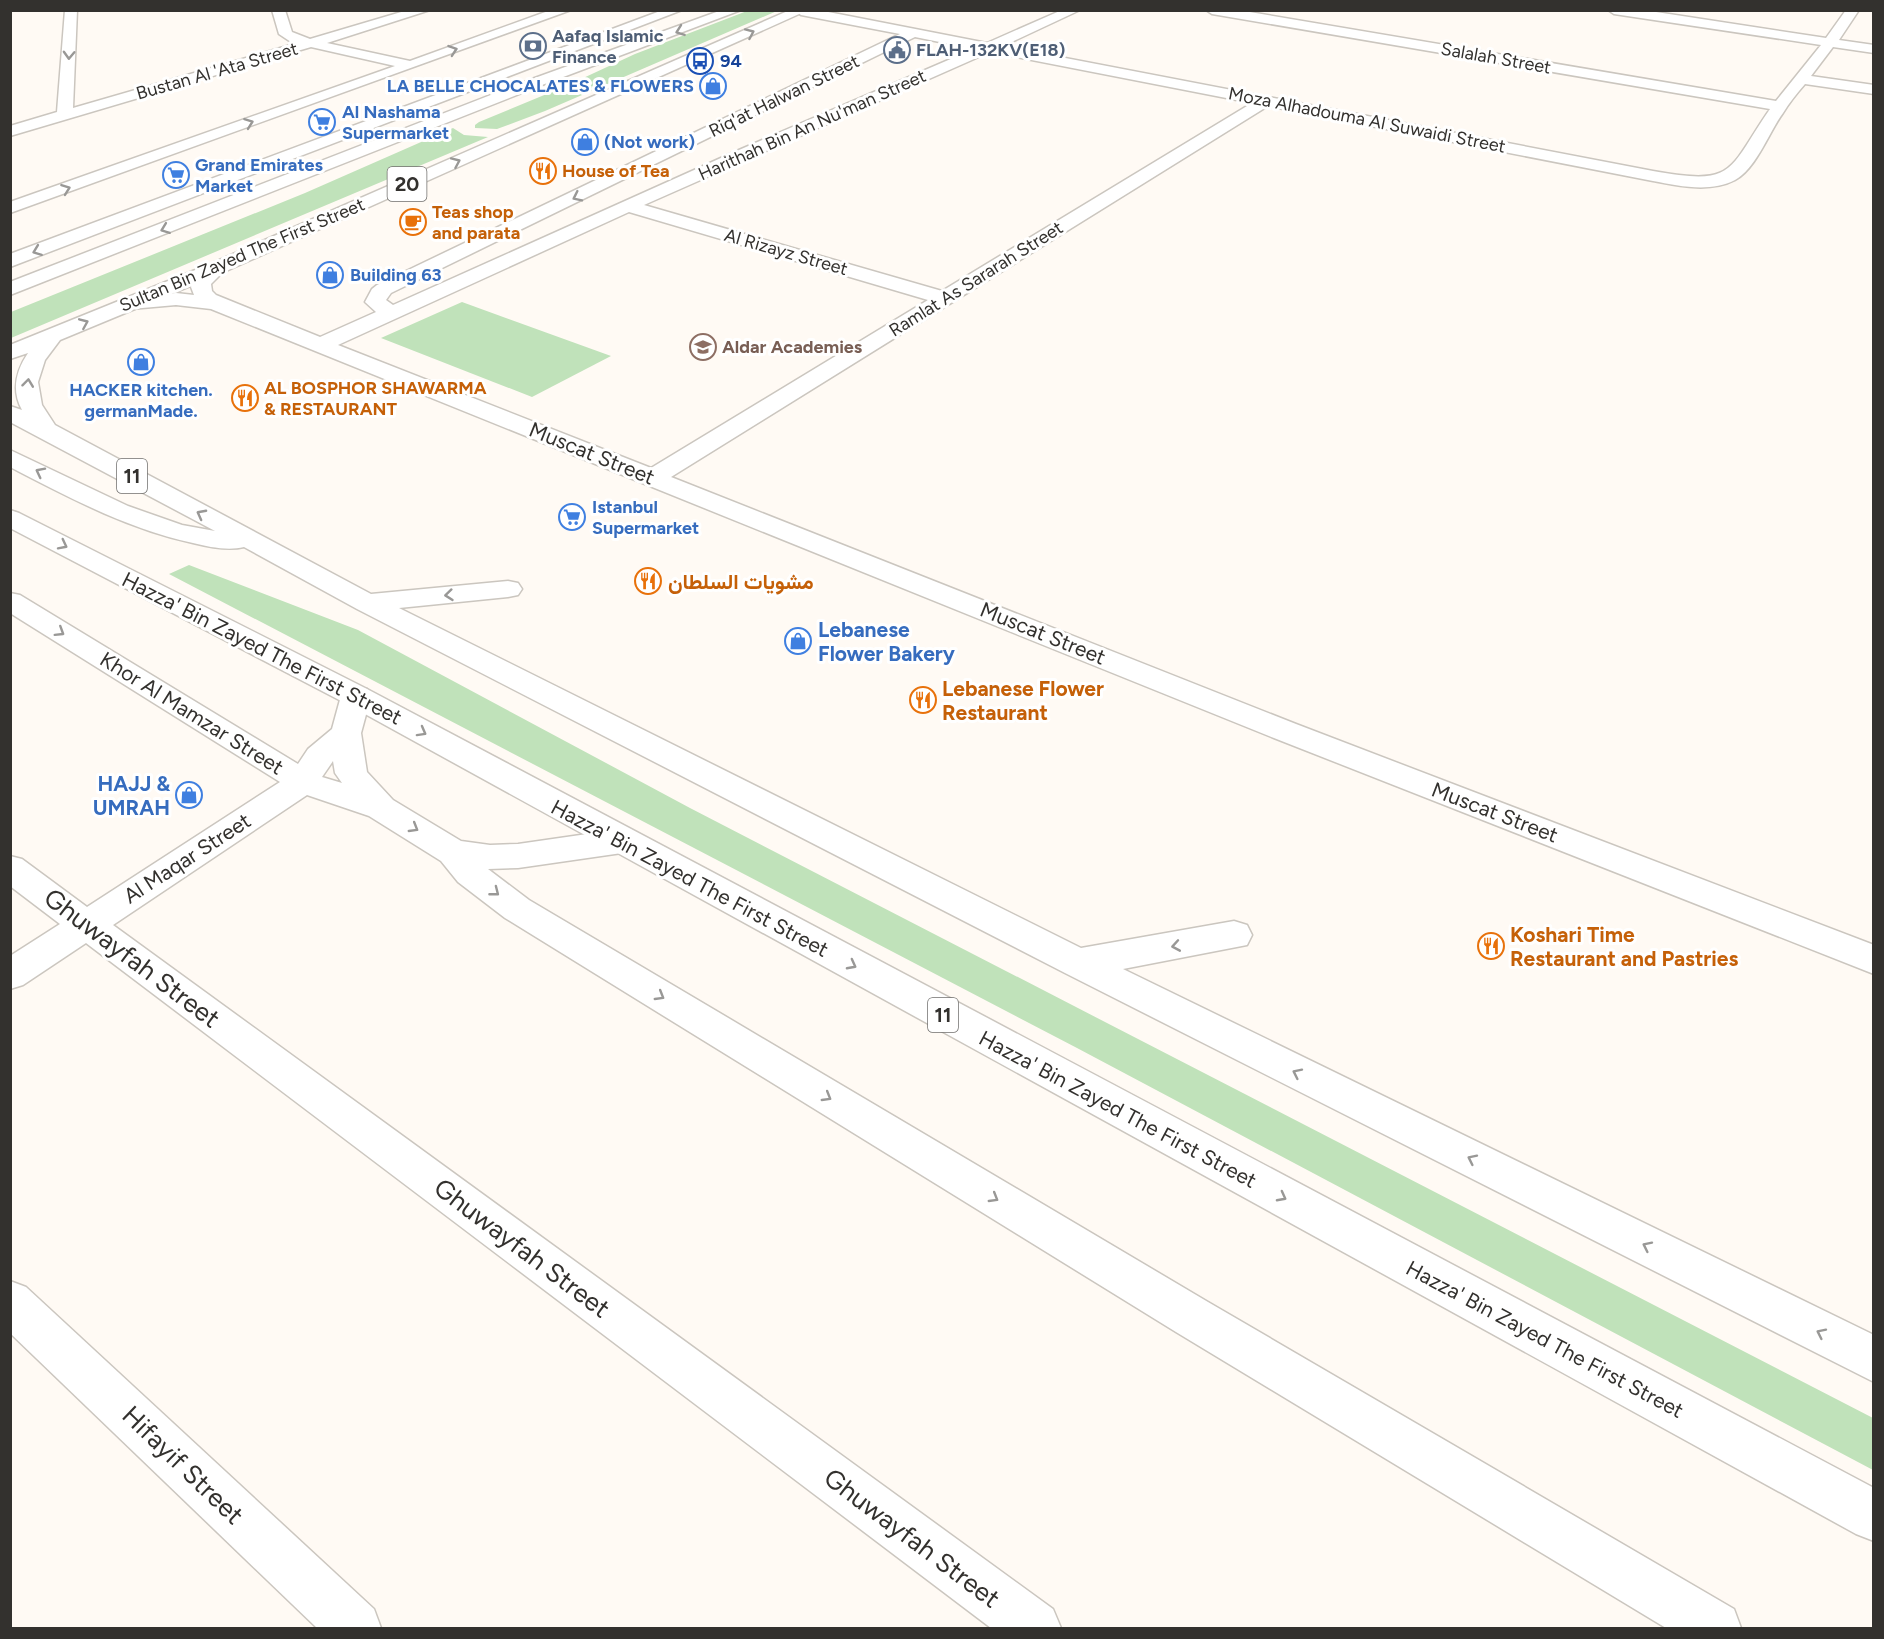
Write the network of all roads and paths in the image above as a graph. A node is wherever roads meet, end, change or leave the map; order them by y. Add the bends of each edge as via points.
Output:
1 (70, 10) edge
2 (278, 10) edge
3 (424, 10) edge
4 (565, 10) edge
5 (676, 10) edge
6 (735, 10) edge
7 (1074, 10) edge
8 (1212, 10) edge
9 (1298, 10) edge
10 (1614, 10) edge
11 (1853, 10) edge
12 (802, 11) edge
13 (1277, 21) junction
14 (914, 33) junction
15 (1830, 43) junction
16 (310, 44) junction
17 (990, 47) junction
18 (1874, 49) edge
19 (410, 65) junction
20 (441, 72) dead end
21 (559, 75) junction
22 (462, 76) dead end
23 (1803, 79) junction
24 (486, 81) junction
25 (537, 82) junction
26 (1874, 90) edge
27 (502, 96) junction
28 (67, 99) junction
29 (1267, 100) junction
30 (104, 104) junction
31 (1780, 106) junction
32 (64, 115) junction
33 (541, 125) junction
34 (462, 129) dead end
35 (10, 131) edge
36 (488, 133) dead end
37 (687, 144) junction
38 (738, 156) junction
39 (628, 206) junction
40 (10, 208) edge
41 (10, 216) edge
42 (72, 237) junction
43 (10, 261) edge
44 (217, 268) junction
45 (12, 292) edge
46 (944, 298) junction
47 (131, 303) junction
48 (215, 303) junction
49 (392, 313) junction
50 (52, 336) junction
51 (320, 345) junction
52 (10, 353) edge
53 (10, 413) edge
54 (47, 430) junction
55 (10, 457) edge
56 (654, 477) junction
57 (10, 518) edge
58 (253, 541) junction
59 (508, 589) dead end
60 (10, 601) edge
61 (367, 603) junction
62 (356, 696) junction
63 (346, 733) junction
64 (303, 782) junction
65 (381, 808) junction
66 (622, 841) junction
67 (453, 852) junction
68 (10, 868) edge
69 (87, 924) junction
70 (1234, 935) dead end
71 (1874, 960) edge
72 (1078, 963) junction
73 (10, 975) edge
74 (10, 1302) edge
75 (1874, 1359) edge
76 (1874, 1516) edge
77 (355, 1629) edge
78 (1034, 1629) edge
79 (1715, 1629) edge

1 -> 28 street
2 - 16 street via 286,34
3 - 16 street, Bustan Al 'Ata Street
19 -> 4 street
5 - 24 street
6 -> 21 street, 20
7 - 17 street, Harithah Bin An Nu'man Street
8 - 13 street, Salalah Street
9 - 13 street
10 - 15 street
11 - 15 street, Moza Alhadouma Al Suwaidi Street
12 - 14 street, Moza Alhadouma Al Suwaidi Street
33 -> 12 street, Sultan Bin Zayed The First Street / 20
13 - 31 street, Salalah Street
14 - 17 street, Moza Alhadouma Al Suwaidi Street
14 - 37 street, Riq'at Halwan Street
15 - 18 street
15 - 23 street, Moza Alhadouma Al Suwaidi Street
16 - 19 street
16 - 30 street, Bustan Al 'Ata Street
17 - 29 street, Moza Alhadouma Al Suwaidi Street
17 - 38 street, Harithah Bin An Nu'man Street
19 - 20 street
40 -> 19 street
21 - 25 street, 20
21 - 34 street via 547,86 467,122
22 - 24 street
23 - 26 street
23 - 31 street, Moza Alhadouma Al Suwaidi Street
24 - 25 street
24 - 27 street
24 - 42 street
25 - 27 street, 20
27 -> 45 street, 20 via 332,164 287,194
28 - 30 street
28 - 32 street
29 - 31 street, Moza Alhadouma Al Suwaidi Street via 1690,181 1731,175
29 - 46 street, Ramlat As Sararah Street
30 - 32 street, Bustan Al 'Ata Street
32 - 35 street, Bustan Al 'Ata Street
33 - 36 street
44 -> 33 street, Sultan Bin Zayed The First Street / 20
37 - 38 street, Riq'at Halwan Street
37 -> 49 street, Riq'at Halwan Street via 384,289 375,302
38 - 39 street, Harithah Bin An Nu'man Street
39 - 46 street, Al Rizayz Street
39 - 49 street, Harithah Bin An Nu'man Street
41 - 42 street
42 -> 43 street
44 - 47 street, Sultan Bin Zayed The First Street / 20
44 - 48 street via 201,283 200,290
46 - 56 street, Ramlat As Sararah Street
47 - 48 street, Muscat Street via 177,299
50 -> 47 street, Sultan Bin Zayed The First Street / 20
48 - 51 street, Muscat Street
49 - 51 street, Harithah Bin An Nu'man Street
50 - 52 street, Sultan Bin Zayed The First Street / 20
54 -> 50 street via 32,413 26,393 33,361
51 - 56 street, Muscat Street
53 - 54 street, 11
58 -> 54 street, 11
58 -> 55 street via 196,536 156,525 111,508
56 - 71 street, Muscat Street via 1274,726
57 -> 62 street, Hazza' Bin Zayed The First Street / 11
58 - 61 street, 11
59 -> 61 street
60 -> 64 street, Khor Al Mamzar Street
61 - 72 street, 11
62 - 63 street
62 -> 66 street, Hazza' Bin Zayed The First Street / 11
63 - 64 street via 319,756
63 - 65 street via 351,772
64 - 65 street, Khor Al Mamzar Street
64 - 69 street, Al Maqar Street
65 -> 67 street
66 - 67 street via 518,856
66 -> 76 street, Hazza' Bin Zayed The First Street / 11
67 -> 79 street via 470,873 527,915
68 - 69 street, Ghuwayfah Street
69 - 73 street, Al Maqar Street
69 - 78 street, Ghuwayfah Street
70 -> 72 street
75 -> 72 street, 11
74 - 77 street, Hifayif Street

